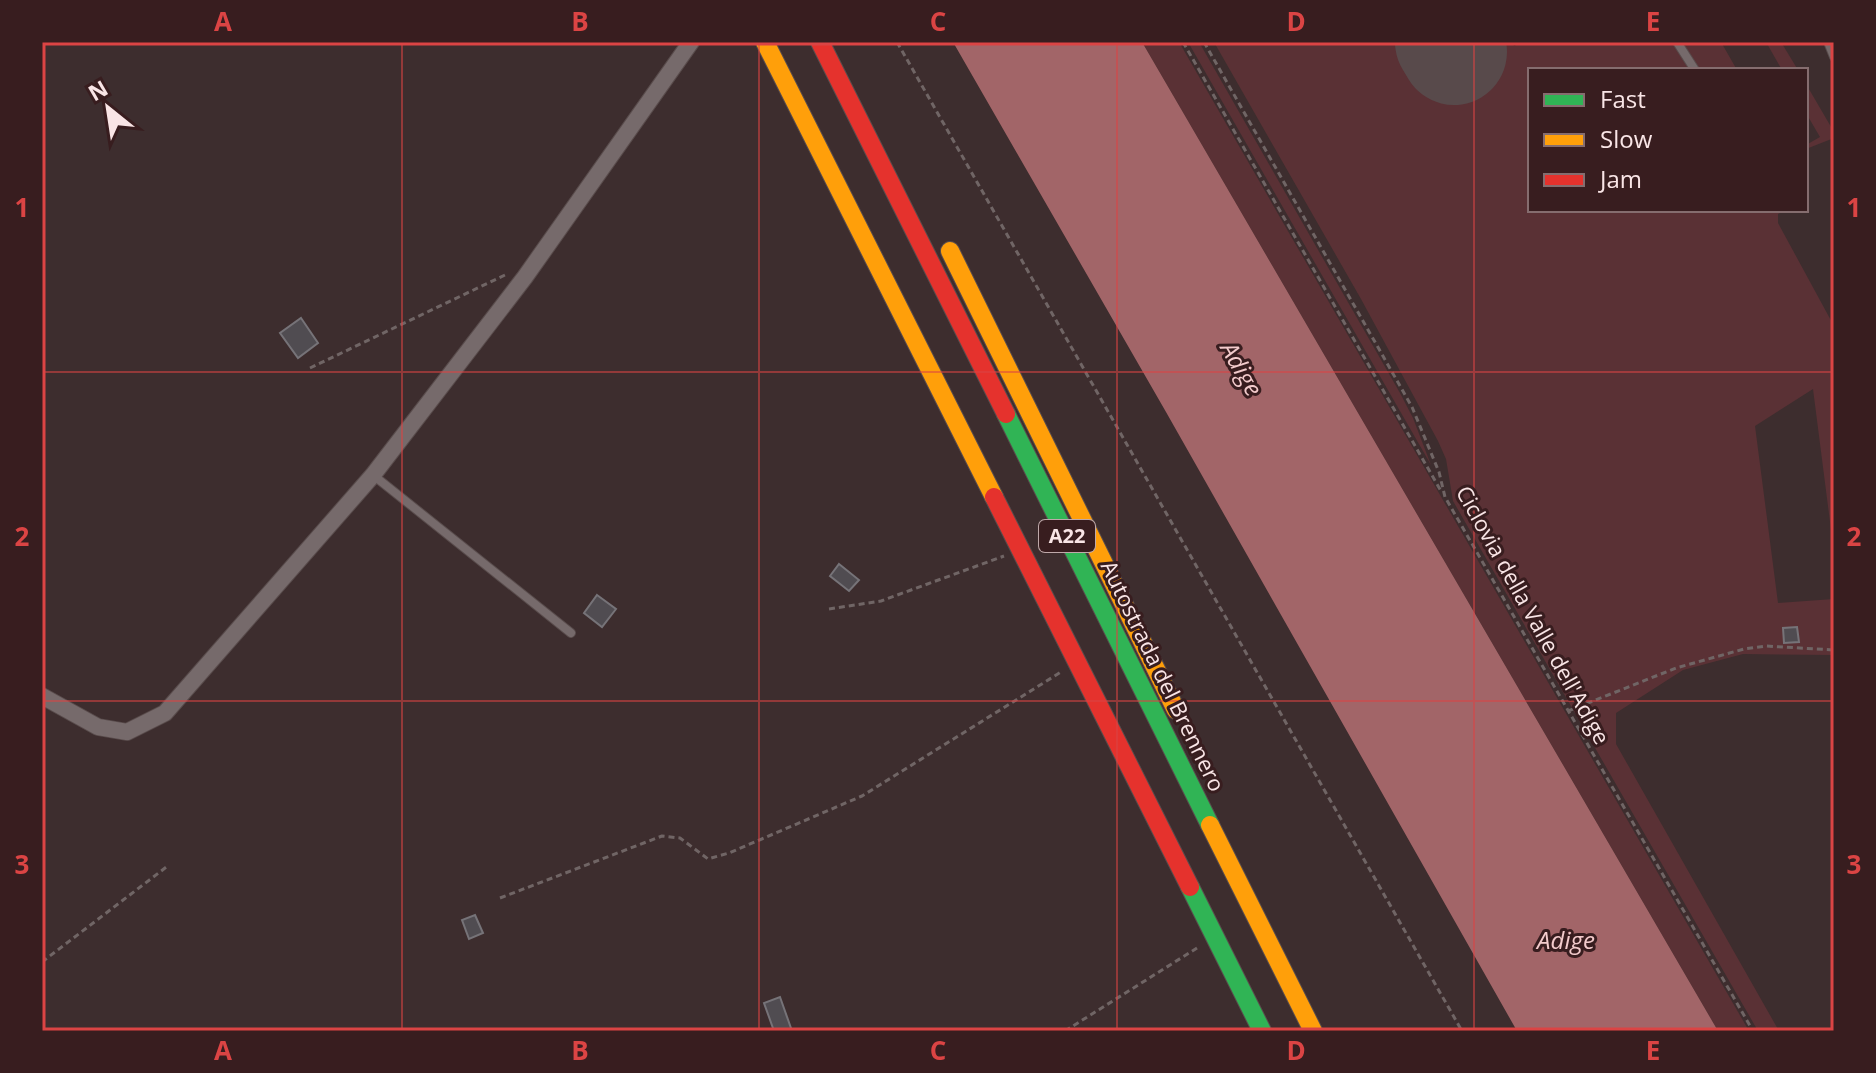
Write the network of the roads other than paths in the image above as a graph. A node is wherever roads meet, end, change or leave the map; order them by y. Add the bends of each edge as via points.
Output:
1 (691, 42) edge
2 (765, 42) edge
3 (820, 42) edge
4 (1677, 42) edge
5 (1828, 42) edge
6 (1834, 57) edge
7 (1694, 68) edge
8 (942, 237) dead end
9 (373, 475) junction
10 (571, 633) dead end
11 (42, 696) edge
12 (1185, 727) dead end
13 (1262, 1031) edge
14 (1313, 1031) edge

1 - 9 street via 525,277
2 - 13 main road
3 - 14 main road, Autostrada del Brennero / A22
4 - 7 lane
5 - 6 lane
8 - 12 main road, Autostrada del Brennero / A22
9 - 10 lane
9 - 11 street via 165,713 127,732 98,727

